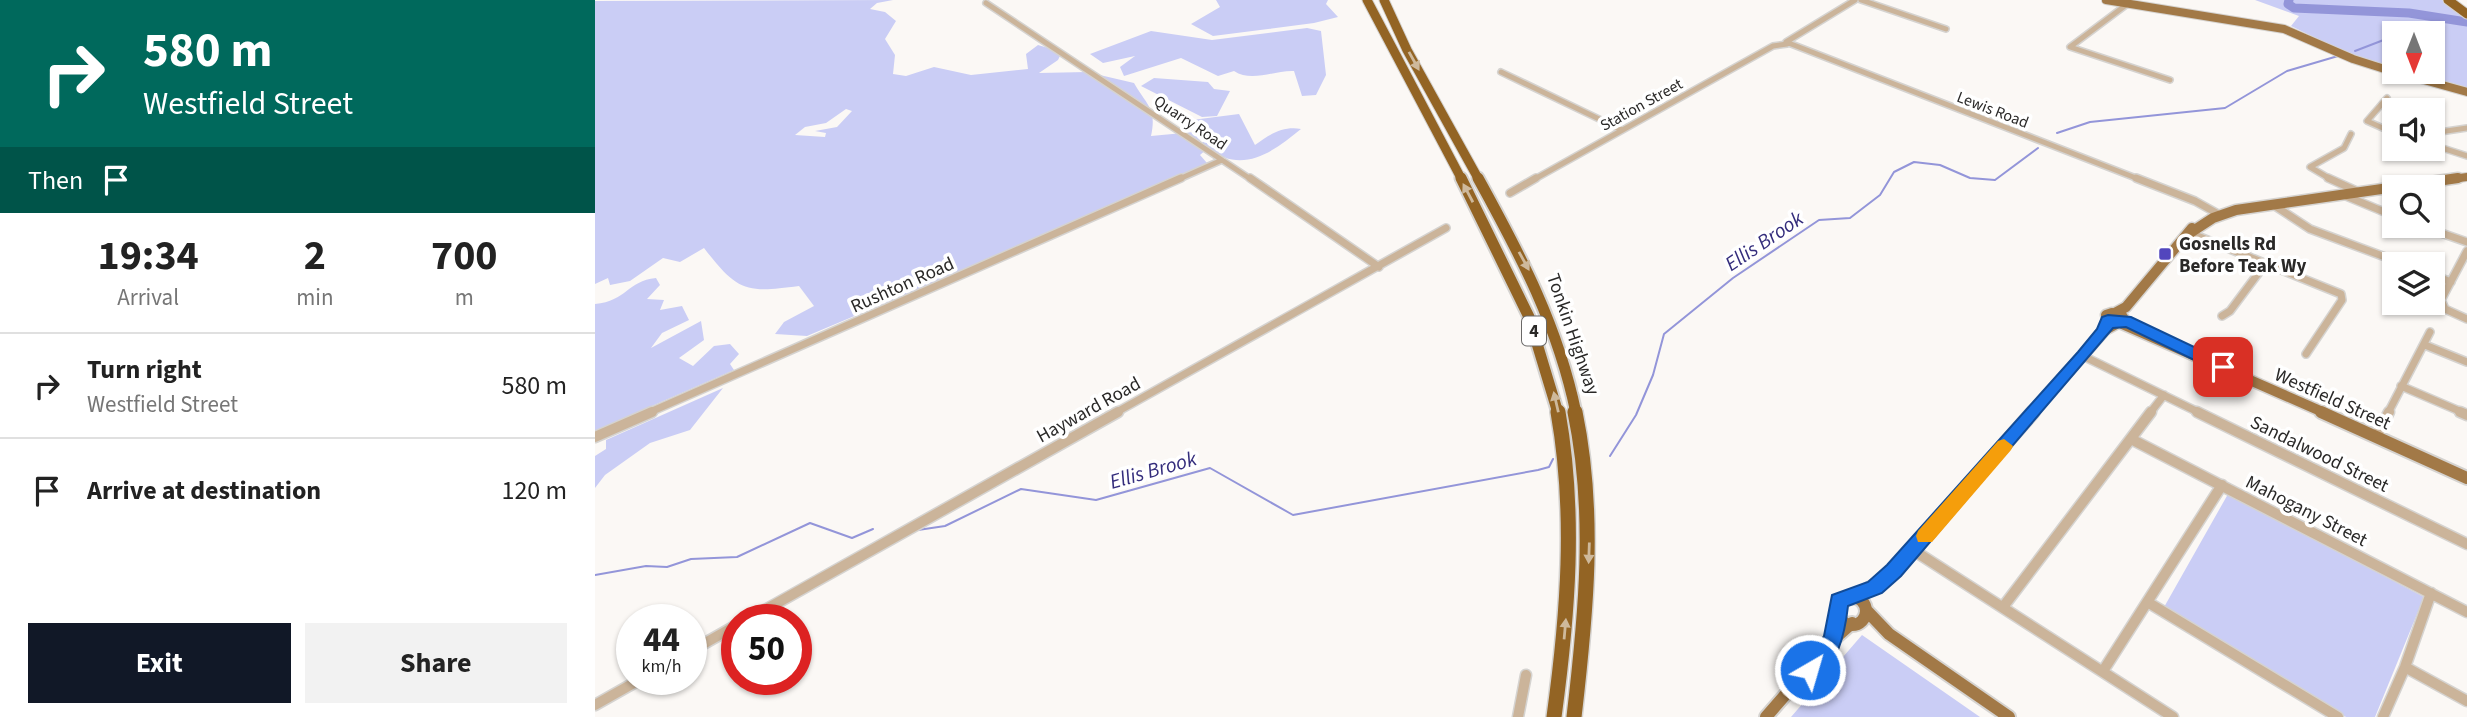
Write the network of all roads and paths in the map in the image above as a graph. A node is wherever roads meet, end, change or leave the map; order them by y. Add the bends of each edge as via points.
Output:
1 (1367, 0) edge
2 (1384, 0) edge
3 (1855, 0) edge
4 (1861, 0) edge
5 (2105, 0) edge
6 (2448, 0) edge
7 (2456, 0) edge
8 (986, 3) dead end
9 (2126, 5) junction
10 (2467, 8) edge
11 (2467, 13) edge
12 (1946, 29) dead end
13 (1787, 41) junction
14 (2382, 68) edge
15 (1501, 72) dead end
16 (2170, 80) dead end
17 (2438, 84) edge
18 (2467, 92) edge
19 (2382, 104) edge
20 (2467, 128) edge
21 (2382, 129) edge
22 (1622, 130) junction
23 (2445, 131) edge
24 (2351, 134) dead end
25 (2445, 149) edge
26 (2467, 156) edge
27 (1222, 159) junction
28 (2467, 177) edge
29 (2359, 192) junction
30 (1510, 193) dead end
31 (2341, 194) junction
32 (2267, 204) junction
33 (2382, 211) edge
34 (2219, 212) junction
35 (1446, 228) dead end
36 (2190, 233) junction
37 (2445, 234) edge
38 (2467, 242) edge
39 (2467, 251) edge
40 (2382, 256) edge
41 (2266, 263) junction
42 (1379, 267) junction
43 (2463, 267) edge
44 (2445, 280) edge
45 (2451, 282) junction
46 (2222, 316) dead end
47 (2467, 319) edge
48 (2118, 320) junction
49 (2430, 332) dead end
50 (2425, 345) junction
51 (2305, 354) dead end
52 (2083, 356) junction
53 (2467, 362) edge
54 (2401, 386) junction
55 (2164, 396) junction
56 (2467, 415) edge
57 (2376, 436) junction
58 (595, 437) edge
59 (2131, 439) junction
60 (2467, 478) edge
61 (2221, 485) junction
62 (2467, 544) edge
63 (1913, 550) junction
64 (1875, 587) junction
65 (2431, 593) junction
66 (1852, 598) junction
67 (2149, 603) junction
68 (776, 604) edge
69 (2003, 607) junction
70 (1866, 610) junction
71 (2467, 611) edge
72 (1838, 614) junction
73 (1854, 624) junction
74 (1889, 634) junction
75 (1834, 639) junction
76 (1582, 654) junction
77 (2405, 667) junction
78 (2103, 671) junction
79 (1526, 675) dead end
80 (616, 693) edge
81 (2467, 701) edge
82 (595, 705) edge
83 (1518, 717) edge
84 (1554, 717) edge
85 (1573, 717) edge
86 (1582, 717) edge
87 (1766, 717) edge
88 (2009, 717) edge
89 (2173, 717) edge
90 (2338, 717) edge
91 (2383, 717) edge

84 -> 1 highway, Tonkin Highway / 4 via 1567,596 1569,507 1566,458 1550,380 1504,262
2 -> 76 highway, Tonkin Highway / 4 via 1530,273 1570,377 1585,460 1590,528
3 - 13 street, Station Street
4 - 12 street
5 - 9 main road
6 - 11 highway
7 - 10 highway
8 - 27 street, Quarry Road
9 - 14 main road via 2284,29
9 - 16 street via 2070,47
13 - 22 street, Station Street
13 - 34 street, Lewis Road
15 - 22 street
17 - 18 main road
19 - 21 street via 2367,121
20 - 23 street
22 - 30 street, Station Street
24 - 29 street via 2344,148 2310,167
25 - 26 street
27 - 42 street, Quarry Road
27 - 58 street, Rushton Road
28 - 29 main road
29 - 31 main road
31 - 32 main road
31 - 33 street
32 - 34 main road
32 - 40 street via 2310,229
34 - 36 main road
35 - 42 street, Hayward Road
36 - 41 street
36 - 48 main road
37 - 38 street
39 - 43 street
41 - 46 street
41 - 51 street via 2341,294 2342,300
42 - 68 street, Hayward Road
43 - 45 street
44 - 45 street
45 - 47 street via 2441,300 2445,309
48 - 52 main road
48 - 57 main road, Westfield Street
49 - 50 street
50 - 53 street
50 - 54 street
52 - 55 street, Sandalwood Street
52 - 63 main road
54 - 56 street
54 - 57 street
55 - 59 street
55 - 62 street, Sandalwood Street
57 - 60 main road, Westfield Street
59 - 61 street, Mahogany Street
59 - 69 street
61 - 65 street, Mahogany Street
61 - 67 street
63 - 64 main road
63 - 69 street
64 - 66 main road
64 - 70 main road
65 - 71 street, Mahogany Street
65 - 77 street
66 - 70 main road
66 - 72 main road via 1839,601
67 - 78 street
67 - 90 street
69 - 78 street
70 - 73 main road via 1866,618
70 - 74 main road
72 - 73 main road
72 - 75 main road
73 - 74 main road
73 - 75 main road
74 - 88 main road
75 - 87 main road
76 - 85 highway, Tonkin Highway / 4
76 - 86 highway
77 - 81 street
77 - 91 street
78 - 89 street
79 - 83 street
80 - 82 street

